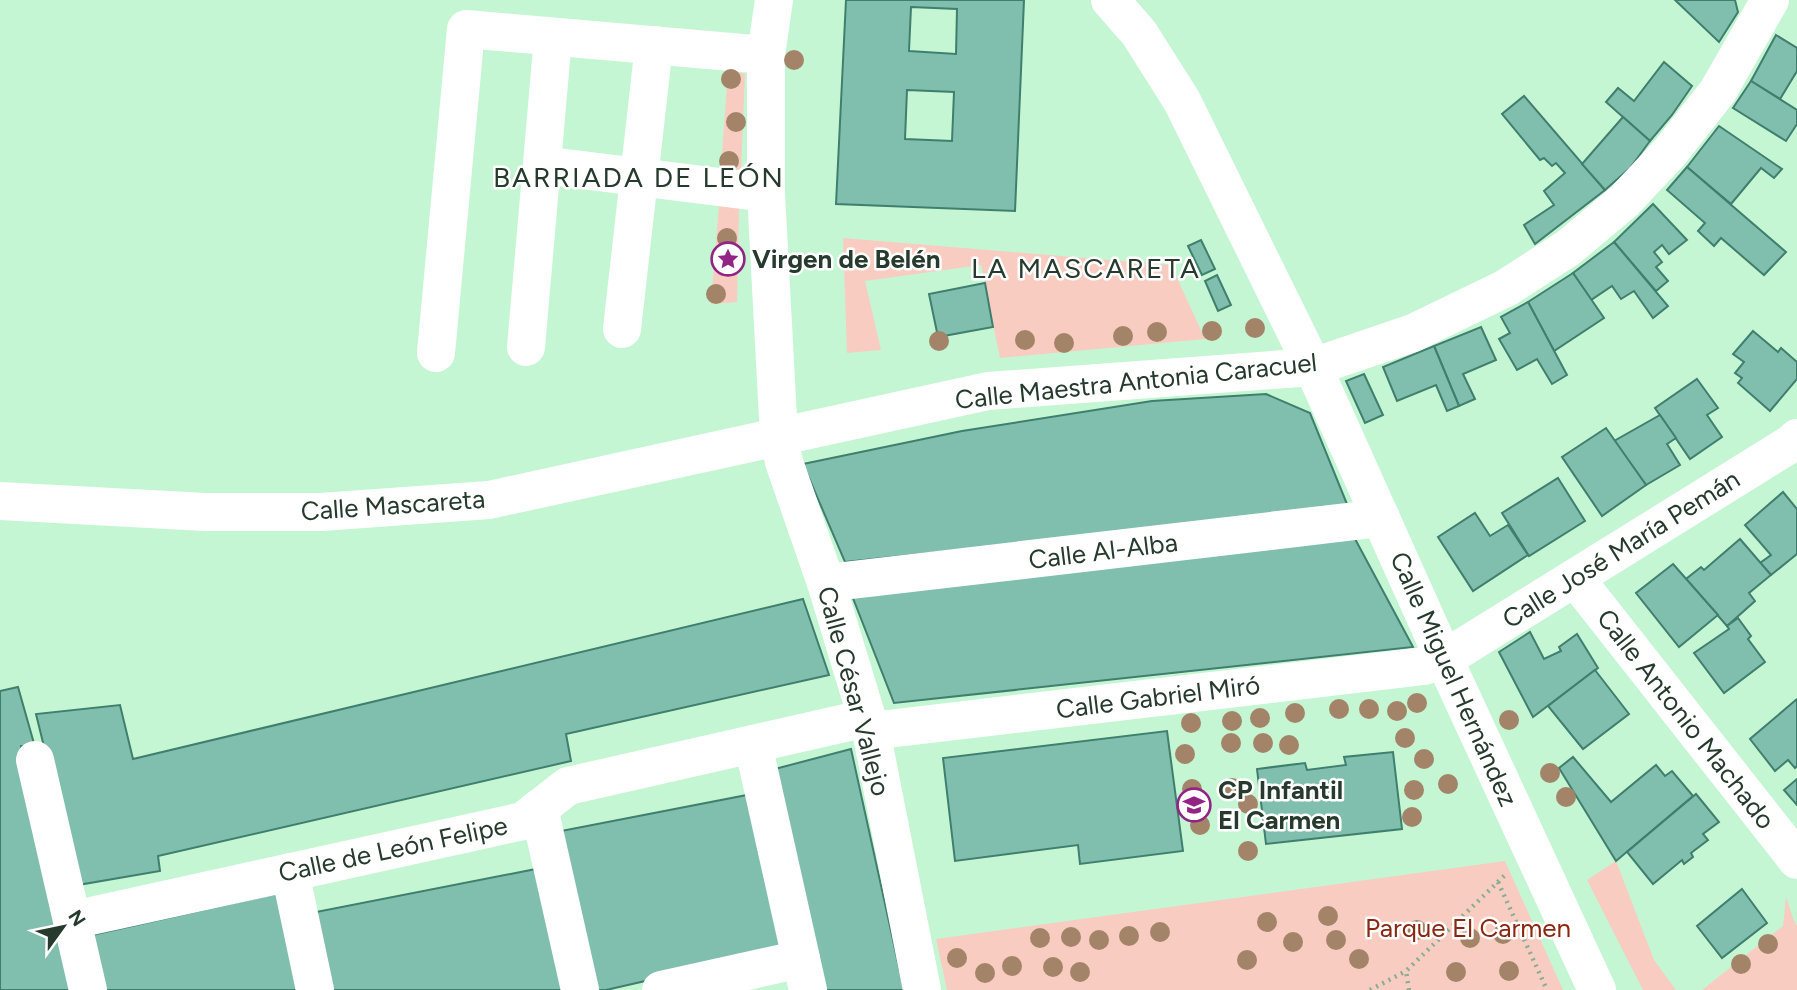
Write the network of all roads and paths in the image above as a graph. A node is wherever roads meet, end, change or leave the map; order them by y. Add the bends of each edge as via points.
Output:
1 (774, 0) edge
2 (1110, 0) edge
3 (1769, 0) edge
4 (1135, 17) edge
5 (1797, 18) edge
6 (554, 37) junction
7 (654, 45) junction
8 (766, 55) junction
9 (542, 165) junction
10 (639, 177) junction
11 (766, 193) junction
12 (622, 329) dead end
13 (526, 347) dead end
14 (436, 353) dead end
15 (1313, 367) junction
16 (779, 437) junction
17 (1795, 443) edge
18 (0, 501) edge
19 (1381, 518) junction
20 (1575, 578) junction
21 (825, 583) junction
22 (1444, 659) junction
23 (869, 724) junction
24 (753, 744) junction
25 (36, 760) dead end
26 (539, 808) junction
27 (1797, 860) edge
28 (1510, 871) dead end
29 (290, 872) junction
30 (1498, 882) junction
31 (73, 920) junction
32 (1406, 971) junction
33 (804, 974) edge
34 (88, 990) edge
35 (315, 990) edge
36 (580, 990) edge
37 (661, 990) edge
38 (922, 990) edge
39 (1370, 990) edge
40 (1409, 990) edge
41 (1547, 990) edge
42 (1597, 990) edge

1 - 8 street, Calle César Vallejo
2 - 4 street, Calle Miguel Hernández
3 - 5 street
3 - 15 street, Calle Maestra Antonia Caracuel via 1718,91 1670,152 1624,201 1568,248 1506,288 1413,333
4 - 15 street, Calle Miguel Hernández via 1182,101
6 - 7 street
6 - 9 street
6 - 14 street via 466,29
7 - 8 street
7 - 10 street
8 - 11 street, Calle César Vallejo
9 - 10 street
9 - 13 street
10 - 11 street
10 - 12 street
11 - 16 street, Calle César Vallejo
15 - 16 street, Calle Maestra Antonia Caracuel via 988,391
15 - 19 street, Calle Miguel Hernández
16 - 18 street, Calle Mascareta via 489,500 321,512 218,512
16 - 21 street, Calle César Vallejo
17 - 20 street, Calle José María Pemán
19 - 21 street, Calle Al-Alba
19 - 22 street, Calle Miguel Hernández
20 - 22 street, Calle José María Pemán
20 - 27 street, Calle Antonio Machado
21 - 23 street, Calle César Vallejo
22 - 23 street, Calle Gabriel Miró via 1424,666
22 - 42 street, Calle Miguel Hernández
23 - 24 street, Calle de León Felipe
23 - 38 street, Calle César Vallejo
24 - 26 street, Calle de León Felipe via 568,786
24 - 33 street
25 - 31 street
26 - 29 street, Calle de León Felipe via 523,821
26 - 36 street
28 - 30 path
29 - 31 street, Calle de León Felipe
29 - 35 street
30 - 32 path
30 - 41 path
31 - 34 street
32 - 39 path
32 - 40 path
33 - 37 street

